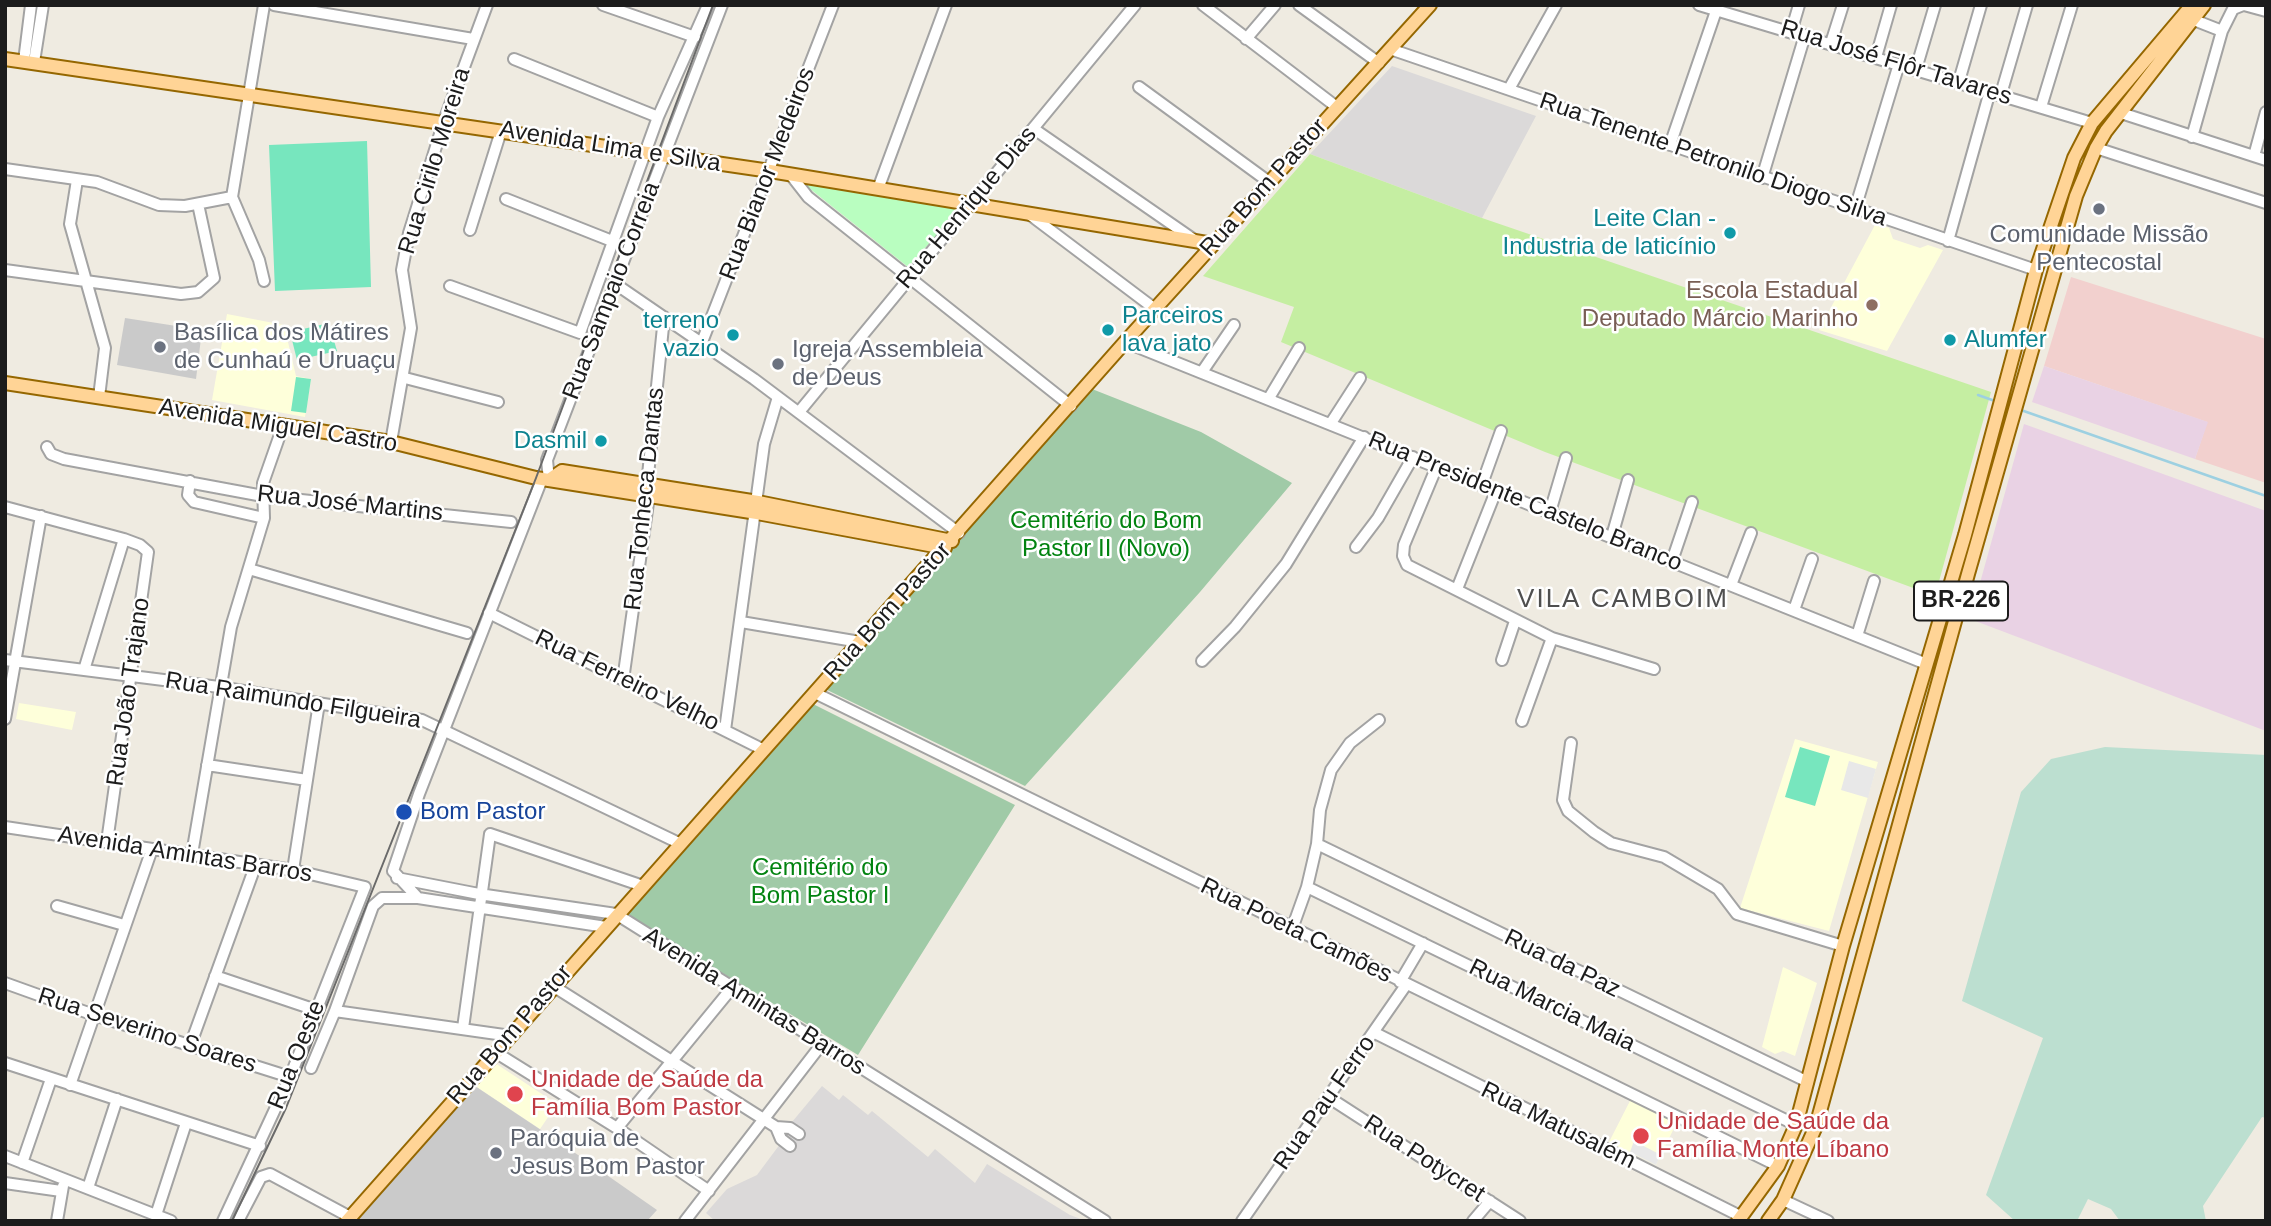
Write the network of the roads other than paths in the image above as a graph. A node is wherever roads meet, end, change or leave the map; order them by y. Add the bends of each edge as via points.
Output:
1 (31, 5) edge
2 (44, 5) edge
3 (264, 5) edge
4 (274, 5) edge
5 (487, 5) edge
6 (603, 5) edge
7 (708, 5) edge
8 (722, 5) edge
9 (833, 5) edge
10 (946, 5) edge
11 (1135, 5) edge
12 (1203, 5) edge
13 (1275, 5) edge
14 (1299, 5) edge
15 (1430, 5) edge
16 (1556, 5) edge
17 (1699, 5) edge
18 (1798, 5) edge
19 (1843, 5) edge
20 (1891, 5) edge
21 (1935, 5) edge
22 (1981, 5) edge
23 (2027, 5) edge
24 (2072, 5) edge
25 (2192, 5) edge
26 (2204, 5) edge
27 (2243, 5) edge
28 (1716, 11) junction
29 (2266, 11) edge
30 (2194, 20) junction
31 (2222, 31) junction
32 (1791, 32) junction
33 (1805, 35) junction
34 (695, 37) junction
35 (1246, 39) junction
36 (473, 40) junction
37 (1831, 43) junction
38 (1390, 50) junction
39 (1876, 57) junction
40 (5, 59) edge
41 (514, 60) dead end
42 (29, 62) junction
43 (1379, 63) junction
44 (1899, 65) junction
45 (1916, 69) junction
46 (1959, 81) junction
47 (1139, 87) dead end
48 (1509, 89) junction
49 (248, 93) junction
50 (1995, 93) junction
51 (1532, 97) junction
52 (2041, 107) junction
53 (1338, 108) junction
54 (1526, 108) dead end
55 (2266, 112) edge
56 (2121, 113) junction
57 (658, 117) junction
58 (444, 121) junction
59 (2092, 123) junction
60 (1034, 129) junction
61 (501, 131) junction
62 (2192, 137) junction
63 (1670, 145) junction
64 (2095, 148) junction
65 (644, 154) junction
66 (665, 156) junction
67 (2254, 156) junction
68 (2266, 160) edge
69 (5, 169) edge
70 (770, 171) junction
71 (790, 174) junction
72 (1762, 177) junction
73 (77, 180) junction
74 (1269, 182) junction
75 (878, 189) junction
76 (232, 197) junction
77 (506, 199) dead end
78 (2266, 203) edge
79 (198, 204) junction
80 (970, 204) junction
81 (1855, 209) junction
82 (1027, 212) junction
83 (470, 230) dead end
84 (612, 240) junction
85 (1194, 240) junction
86 (1948, 242) junction
87 (1213, 244) junction
88 (2036, 270) junction
89 (5, 271) edge
90 (909, 276) junction
91 (264, 281) dead end
92 (85, 282) junction
93 (614, 283) junction
94 (450, 286) dead end
95 (1155, 309) junction
96 (664, 317) junction
97 (1234, 325) dead end
98 (702, 342) junction
99 (1125, 342) junction
100 (1299, 348) dead end
101 (1202, 372) junction
102 (404, 378) junction
103 (1360, 378) dead end
104 (5, 383) edge
105 (99, 397) junction
106 (778, 397) junction
107 (1269, 398) junction
108 (498, 402) dead end
109 (1070, 406) junction
110 (799, 412) junction
111 (1331, 423) junction
112 (283, 426) junction
113 (1501, 431) dead end
114 (1364, 437) junction
115 (391, 442) junction
116 (47, 447) dead end
117 (1413, 457) junction
118 (1566, 458) dead end
119 (547, 460) junction
120 (1437, 466) junction
121 (567, 476) junction
122 (546, 479) junction
123 (1628, 480) dead end
124 (190, 481) junction
125 (1482, 484) junction
126 (648, 491) junction
127 (1496, 491) junction
128 (262, 496) junction
129 (1692, 502) dead end
130 (5, 507) edge
131 (758, 507) junction
132 (1550, 512) junction
133 (41, 516) junction
134 (264, 518) junction
135 (511, 522) dead end
136 (1751, 533) dead end
137 (1612, 536) junction
138 (124, 539) junction
139 (952, 541) junction
140 (1356, 547) dead end
141 (1812, 559) dead end
142 (1672, 561) junction
143 (249, 569) junction
144 (1874, 581) dead end
145 (1731, 585) junction
146 (1457, 589) junction
147 (1794, 610) junction
148 (489, 613) junction
149 (1515, 621) junction
150 (741, 622) junction
151 (467, 633) dead end
152 (1857, 636) junction
153 (1552, 638) junction
154 (860, 642) junction
155 (10, 660) edge
156 (1502, 660) dead end
157 (1202, 661) dead end
158 (1924, 663) junction
159 (1654, 669) dead end
160 (84, 670) junction
161 (130, 676) junction
162 (623, 680) junction
163 (219, 687) junction
164 (815, 693) junction
165 (319, 703) junction
166 (5, 719) edge
167 (1378, 720) dead end
168 (1522, 722) dead end
169 (725, 730) junction
170 (445, 731) junction
171 (1571, 743) dead end
172 (764, 750) junction
173 (207, 765) junction
174 (307, 780) junction
175 (5, 827) edge
176 (107, 842) junction
177 (681, 844) junction
178 (1317, 844) junction
179 (152, 849) junction
180 (192, 854) junction
181 (256, 864) junction
182 (293, 870) junction
183 (397, 878) junction
184 (643, 886) junction
185 (365, 887) joint
186 (1307, 887) junction
187 (479, 894) junction
188 (418, 898) junction
189 (57, 906) dead end
190 (478, 908) junction
191 (616, 915) junction
192 (124, 925) junction
193 (606, 927) junction
194 (1292, 929) junction
195 (1423, 943) junction
196 (1843, 946) junction
197 (215, 976) junction
198 (5, 983) edge
199 (1403, 984) junction
200 (553, 986) junction
201 (732, 989) junction
202 (1829, 1006) junction
203 (316, 1010) junction
204 (335, 1011) junction
205 (1848, 1013) junction
206 (94, 1015) junction
207 (463, 1028) junction
208 (1375, 1033) junction
209 (511, 1036) junction
210 (821, 1045) junction
211 (190, 1046) junction
212 (495, 1052) junction
213 (671, 1062) junction
214 (5, 1063) edge
215 (311, 1069) dead end
216 (290, 1077) junction
217 (51, 1079) junction
218 (1808, 1082) junction
219 (70, 1084) junction
220 (1328, 1097) junction
221 (117, 1099) junction
222 (766, 1118) junction
223 (186, 1123) junction
224 (1796, 1125) junction
225 (776, 1127) junction
226 (617, 1128) junction
227 (799, 1134) dead end
228 (260, 1146) junction
229 (790, 1146) dead end
230 (5, 1156) edge
231 (22, 1163) junction
232 (1778, 1166) junction
233 (5, 1183) edge
234 (63, 1186) junction
235 (88, 1188) junction
236 (709, 1191) junction
237 (1783, 1200) junction
238 (1490, 1201) junction
239 (156, 1215) junction
240 (349, 1219) edge
241 (1740, 1219) edge
242 (57, 1221) edge
243 (171, 1221) edge
244 (223, 1221) edge
245 (238, 1221) edge
246 (685, 1221) edge
247 (1105, 1221) edge
248 (1242, 1221) edge
249 (1473, 1221) edge
250 (1520, 1221) edge
251 (1768, 1221) edge
252 (1828, 1221) edge

1 - 42 street
2 - 42 street
3 - 49 street
4 - 36 street
5 - 36 street, Rua Cirilo Moreira
6 - 34 street
7 - 34 street, Rua Sampaio Correia
8 - 66 street, Rua Sampaio Correia
9 - 70 street, Rua Bianor Medeiros
10 - 75 street
11 - 60 street, Rua Henrique Dias
12 - 35 street
13 - 35 street
14 - 43 street
15 - 38 main road, Rua Bom Pastor
16 - 48 street
17 - 28 street, Rua José Flôr Tavares
18 - 32 street
19 - 37 street
20 - 39 street
21 - 45 street
22 - 46 street
23 - 50 street
24 - 52 street
25 - 59 main road, BR-226
26 - 30 main road, BR-226
27 - 29 street
27 - 31 street via 2231,12
28 - 32 street, Rua José Flôr Tavares
28 - 63 street
30 - 31 street
30 - 56 main road, BR-226
31 - 62 street
32 - 33 street, Rua José Flôr Tavares
33 - 37 street, Rua José Flôr Tavares
33 - 72 street
34 - 57 street, Rua Sampaio Correia
35 - 53 street
36 - 58 street, Rua Cirilo Moreira
37 - 39 street, Rua José Flôr Tavares
38 - 43 main road, Rua Bom Pastor
38 - 48 street, Rua Tenente Petronilo Diogo Silva
39 - 44 street, Rua José Flôr Tavares
40 - 42 main road, Avenida Lima e Silva
41 - 57 street
42 - 49 main road, Avenida Lima e Silva
43 - 53 main road, Rua Bom Pastor
44 - 45 street, Rua José Flôr Tavares
44 - 81 street
45 - 46 street, Rua José Flôr Tavares
46 - 50 street, Rua José Flôr Tavares
47 - 74 street
48 - 51 street, Rua Tenente Petronilo Diogo Silva
49 - 58 main road, Avenida Lima e Silva
49 - 76 street
50 - 52 street, Rua José Flôr Tavares
50 - 86 street
51 - 54 street
51 - 63 street, Rua Tenente Petronilo Diogo Silva
52 - 59 street, Rua José Flôr Tavares
53 - 74 main road, Rua Bom Pastor
55 - 67 street
56 - 62 street
56 - 64 main road, BR-226
57 - 65 street, Rua Sampaio Correia
58 - 61 main road, Avenida Lima e Silva
58 - 102 street, Rua Cirilo Moreira via 402,270 411,316
59 - 88 main road, BR-226 via 2074,158
60 - 80 street, Rua Henrique Dias
60 - 85 street
61 - 65 main road, Avenida Lima e Silva
61 - 83 street
62 - 67 street
63 - 72 street, Rua Tenente Petronilo Diogo Silva
64 - 78 street
64 - 205 main road, BR-226 via 2015,412
65 - 66 main road, Avenida Lima e Silva
65 - 84 street, Rua Sampaio Correia
66 - 70 main road, Avenida Lima e Silva
66 - 93 street, Rua Sampaio Correia
67 - 68 street
69 - 73 street
70 - 71 main road, Avenida Lima e Silva
70 - 98 street, Rua Bianor Medeiros
71 - 75 main road, Avenida Lima e Silva
71 - 90 street via 808,197
72 - 81 street, Rua Tenente Petronilo Diogo Silva
73 - 79 street via 114,186 159,205
73 - 92 street via 70,224
74 - 87 main road, Rua Bom Pastor
75 - 80 main road, Avenida Lima e Silva
76 - 79 street
76 - 91 street
77 - 84 street
79 - 92 street via 214,278 198,292
80 - 82 main road, Avenida Lima e Silva
80 - 90 street, Rua Henrique Dias
81 - 86 street, Rua Tenente Petronilo Diogo Silva
82 - 85 main road, Avenida Lima e Silva
82 - 95 street
84 - 94 street, Rua Sampaio Correia via 580,333
85 - 87 main road, Avenida Lima e Silva
86 - 88 street, Rua Tenente Petronilo Diogo Silva
87 - 95 main road, Rua Bom Pastor
88 - 158 main road, BR-226 via 1965,535
89 - 92 street
90 - 109 street
90 - 110 street, Rua Henrique Dias
92 - 105 street via 105,348
93 - 96 street
93 - 119 street, Rua Sampaio Correia
95 - 99 main road, Rua Bom Pastor
96 - 98 street
96 - 126 street, Rua Tonheca Dantas
97 - 101 street
98 - 106 street
99 - 101 street, Rua Presidente Castelo Branco
99 - 109 main road, Rua Bom Pastor
100 - 107 street
101 - 107 street, Rua Presidente Castelo Branco
102 - 108 street
102 - 115 street, Rua Cirilo Moreira
103 - 111 street
104 - 105 main road, Avenida Miguel Castro
105 - 112 main road, Avenida Miguel Castro
106 - 110 street
106 - 131 street via 764,444
107 - 111 street, Rua Presidente Castelo Branco
109 - 139 main road, Rua Bom Pastor
110 - 139 street
111 - 114 street, Rua Presidente Castelo Branco
112 - 115 main road, Avenida Miguel Castro
112 - 128 street
113 - 125 street
114 - 117 street, Rua Presidente Castelo Branco
114 - 157 street via 1286,564
115 - 122 main road, Avenida Miguel Castro
116 - 124 street, Rua José Martins via 64,459
117 - 120 street, Rua Presidente Castelo Branco
117 - 140 street
118 - 132 street
119 - 121 street
119 - 122 street, Rua Sampaio Correia
120 - 125 street, Rua Presidente Castelo Branco
120 - 146 street via 1403,556 1412,569
121 - 122 main road
121 - 126 main road
122 - 148 street, Rua Sampaio Correia
123 - 137 street
124 - 128 street, Rua José Martins
124 - 134 street, Rua José Martins via 188,495 194,502
125 - 127 street, Rua Presidente Castelo Branco
126 - 131 main road
126 - 162 street, Rua Tonheca Dantas
127 - 132 street, Rua Presidente Castelo Branco
127 - 146 street
128 - 134 street
128 - 135 street, Rua José Martins
129 - 142 street
130 - 133 street
131 - 139 main road
131 - 150 street
132 - 137 street, Rua Presidente Castelo Branco
133 - 138 street
133 - 155 street
134 - 143 street
136 - 145 street
137 - 142 street, Rua Presidente Castelo Branco
138 - 160 street
138 - 161 street, Rua João Trajano via 148,552
139 - 154 main road, Rua Bom Pastor
141 - 147 street
142 - 145 street, Rua Presidente Castelo Branco
143 - 151 street
143 - 163 street
144 - 152 street
145 - 147 street, Rua Presidente Castelo Branco
146 - 149 street
147 - 152 street, Rua Presidente Castelo Branco
148 - 162 street, Rua Ferreiro Velho
148 - 170 street, Rua Sampaio Correia
149 - 153 street
149 - 156 street
150 - 154 street
150 - 169 street
152 - 158 street, Rua Presidente Castelo Branco
153 - 159 street
153 - 168 street
154 - 164 main road, Rua Bom Pastor
155 - 160 street, Rua Raimundo Filgueira
155 - 166 street
158 - 196 main road, BR-226
160 - 161 street, Rua Raimundo Filgueira
161 - 163 street, Rua Raimundo Filgueira
161 - 176 street, Rua João Trajano
162 - 169 street, Rua Ferreiro Velho
163 - 165 street, Rua Raimundo Filgueira
163 - 173 street
164 - 172 main road, Rua Bom Pastor
164 - 194 street, Rua Poeta Camões
165 - 170 street, Rua Raimundo Filgueira via 422,720
165 - 174 street
167 - 178 street via 1350,743 1331,770 1318,817
169 - 172 street, Rua Ferreiro Velho
170 - 177 street, Rua Raimundo Filgueira
170 - 183 street, Rua Sampaio Correia via 393,871
171 - 196 street via 1563,800 1568,811 1594,832 1611,843 1664,857 1718,889 1737,914
172 - 177 main road, Rua Bom Pastor
173 - 174 street
173 - 180 street
174 - 182 street
175 - 176 street, Avenida Amintas Barros
176 - 179 street, Avenida Amintas Barros
177 - 184 main road, Rua Bom Pastor
178 - 186 street
178 - 218 street, Rua da Paz
179 - 180 street, Avenida Amintas Barros
179 - 192 street
180 - 181 street, Avenida Amintas Barros
181 - 182 street, Avenida Amintas Barros
181 - 197 street
182 - 185 street, Avenida Amintas Barros
183 - 187 street, Avenida Amintas Barros
183 - 188 street
184 - 187 street via 490,834
184 - 191 main road, Rua Bom Pastor
185 - 203 street, Rua Oeste
186 - 194 street
186 - 195 street, Rua Marcia Maia
187 - 190 street
187 - 191 street, Avenida Amintas Barros
188 - 190 street
188 - 204 street via 382,898 373,906
189 - 192 street
190 - 193 street
190 - 207 street
191 - 193 main road, Rua Bom Pastor
191 - 201 street, Avenida Amintas Barros
192 - 206 street
193 - 200 main road, Rua Bom Pastor
194 - 199 street, Rua Poeta Camões
195 - 199 street, Rua Pau Ferro
195 - 224 street, Rua Marcia Maia
196 - 202 main road, BR-226
197 - 203 street
197 - 211 street
198 - 206 street, Rua Severino Soares
199 - 208 street, Rua Pau Ferro
199 - 232 street, Rua Poeta Camões
200 - 209 main road, Rua Bom Pastor
200 - 213 street
201 - 210 street, Avenida Amintas Barros
201 - 213 street
202 - 205 main road
202 - 218 main road, BR-226
203 - 216 street, Rua Oeste
204 - 207 street
204 - 215 street
205 - 237 main road, BR-226 via 1816,1126
206 - 211 street, Rua Severino Soares
206 - 219 street
207 - 209 street
208 - 220 street, Rua Pau Ferro
208 - 241 street, Rua Matusalém
209 - 212 main road, Rua Bom Pastor
210 - 222 street
210 - 247 street, Avenida Amintas Barros
211 - 216 street, Rua Severino Soares
212 - 226 street
212 - 240 main road, Rua Bom Pastor
213 - 222 street
213 - 226 street
214 - 217 street
216 - 228 street, Rua Oeste
217 - 219 street
217 - 231 street
218 - 224 main road, BR-226
219 - 221 street
220 - 238 street, Rua Potycret
220 - 248 street, Rua Pau Ferro
221 - 223 street
221 - 235 street
222 - 225 street
222 - 236 street
223 - 228 street
223 - 239 street
224 - 232 main road, BR-226
225 - 227 street
225 - 229 street
226 - 236 street
228 - 244 street, Rua Oeste
230 - 231 street
231 - 234 street
232 - 241 main road, BR-226
233 - 234 street
234 - 235 street
234 - 242 street
235 - 239 street
236 - 246 street
237 - 251 main road, BR-226
237 - 252 street
238 - 249 street
238 - 250 street, Rua Potycret
239 - 243 street
240 - 245 street via 270,1174 261,1177

